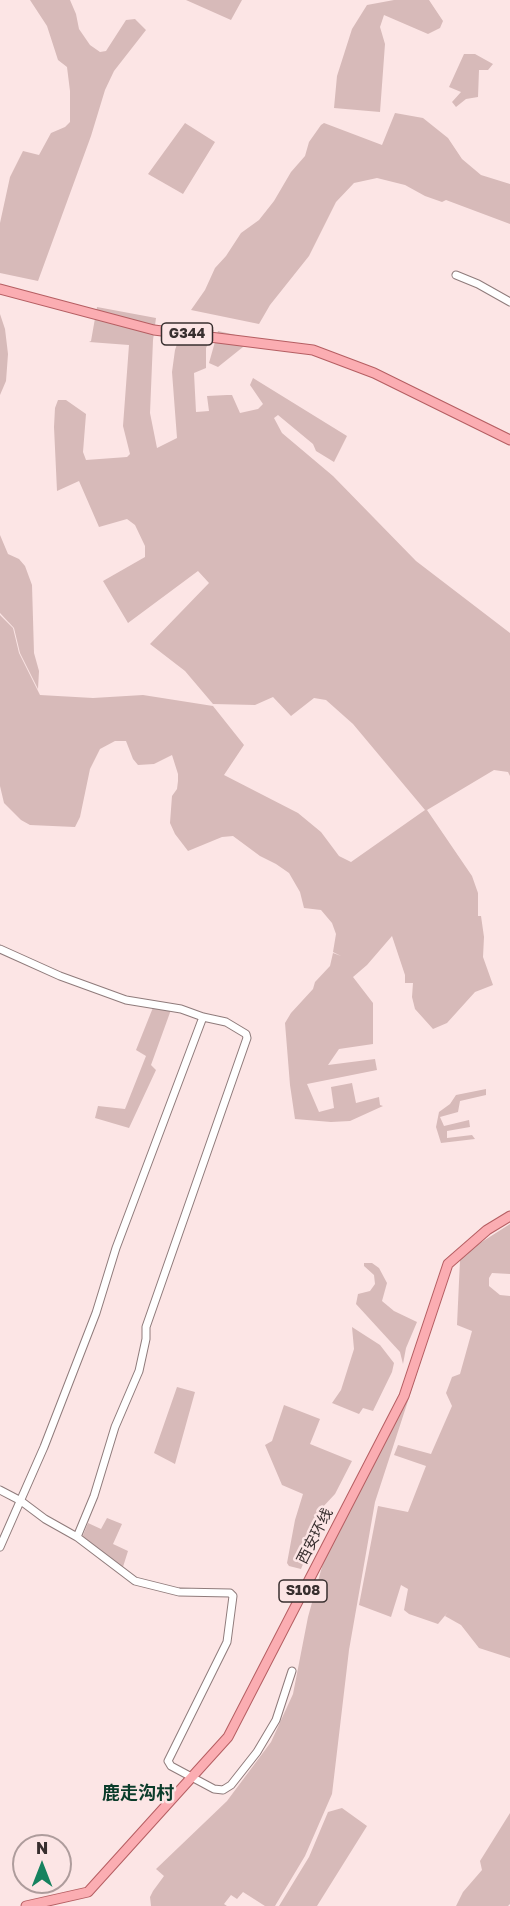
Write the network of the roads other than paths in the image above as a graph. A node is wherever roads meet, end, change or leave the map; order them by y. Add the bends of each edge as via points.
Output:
1 (456, 275) dead end
2 (0, 289) edge
3 (510, 302) edge
4 (510, 440) edge
5 (0, 949) edge
6 (203, 1017) junction
7 (510, 1216) edge
8 (0, 1490) edge
9 (21, 1500) junction
10 (76, 1537) junction
11 (0, 1547) edge
12 (292, 1671) dead end
13 (191, 1777) junction
14 (26, 1906) edge

1 - 3 street
2 - 4 main road, G344 via 154,330 313,350 375,373
5 - 6 street via 126,1000 181,1009
6 - 9 street via 116,1248 96,1314
6 - 10 street via 226,1022 248,1038 146,1328 139,1371
7 - 13 main road, 西安环线 / S108 via 486,1230 448,1264 404,1396 228,1737
8 - 9 street
9 - 10 street
9 - 11 street
10 - 13 street via 135,1581 179,1592 233,1596 227,1642 168,1761
12 - 13 street via 276,1720 231,1785 224,1790 214,1789
13 - 14 main road, 西安环线 / S108 via 88,1892

